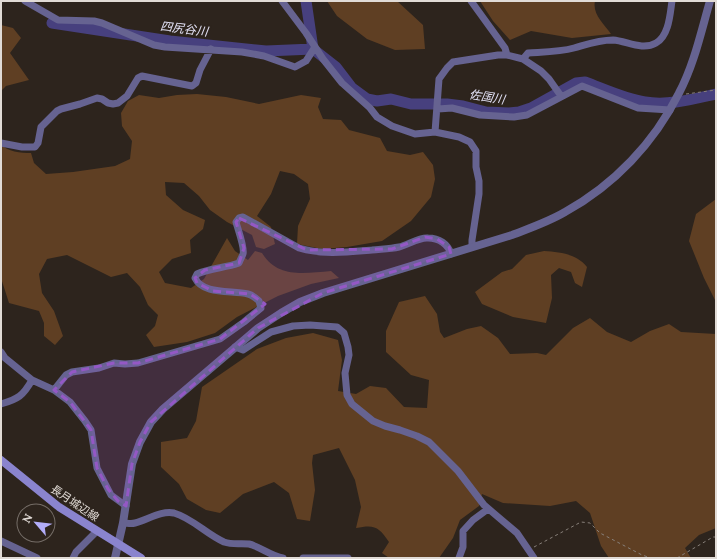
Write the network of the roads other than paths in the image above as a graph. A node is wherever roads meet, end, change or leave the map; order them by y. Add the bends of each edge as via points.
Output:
1 (25, 1) edge
2 (282, 1) edge
3 (471, 1) edge
4 (672, 1) edge
5 (710, 1) edge
6 (315, 47) junction
7 (211, 49) junction
8 (507, 55) junction
9 (523, 58) junction
10 (561, 96) junction
11 (438, 109) junction
12 (670, 110) junction
13 (435, 132) junction
14 (1, 143) edge
15 (472, 247) junction
16 (451, 254) junction
17 (235, 347) junction
18 (1, 352) edge
19 (32, 380) junction
20 (54, 390) junction
21 (1, 404) edge
22 (1, 460) edge
23 (126, 506) junction
24 (488, 509) junction
25 (123, 523) junction
26 (97, 531) junction
27 (1, 541) edge
28 (119, 544) junction
29 (37, 558) edge
30 (73, 558) edge
31 (115, 558) edge
32 (141, 558) edge
33 (283, 558) edge
34 (303, 558) edge
35 (348, 558) edge
36 (459, 558) edge
37 (534, 558) edge

1 - 7 street via 58,20 102,23 154,45
2 - 6 street
3 - 8 street via 505,48
4 - 9 street via 664,34 656,43 642,46 614,40 592,42 573,49 528,53
5 - 12 street via 687,75
6 - 7 street via 306,61 295,67 264,56
6 - 13 street via 342,83 377,117 414,134
7 - 14 street via 192,86 142,76 127,96 118,103 108,103 97,98 57,111 41,127 35,147
8 - 9 street
8 - 11 street via 453,62 439,79
9 - 10 street via 549,79
10 - 11 street via 528,115 514,118 480,115 452,108
10 - 12 street via 582,86 638,108
11 - 13 street
12 - 15 street via 631,162 586,199 541,224
13 - 15 street via 470,142 476,151 479,194
15 - 16 street
16 - 17 street via 300,302 258,328
16 - 20 street via 449,247 437,239 425,238 392,249 317,252 299,248 243,217 240,218 236,222 244,254 239,263 205,270 194,278 197,283 213,291 250,294 259,301 261,308 220,339 138,363 114,363 72,372 66,375
17 - 23 street via 163,409 152,422 140,442 132,464
17 - 24 street via 242,350 271,332 293,326 337,327 344,333 348,347 345,372 347,395 352,404 373,421 429,442 458,471
18 - 19 street
19 - 20 street
19 - 21 street via 26,392 20,397
20 - 23 street via 70,402 91,430 97,468 111,495
22 - 26 main road, 長月城辺線 via 59,507
23 - 25 street
24 - 36 street via 463,531 463,547
24 - 37 street via 517,533
25 - 28 street
25 - 33 street via 134,523 172,512 185,517 225,542 254,545
26 - 28 main road, 長月城辺線
26 - 30 street
27 - 29 street
28 - 31 street
28 - 32 main road, 長月城辺線
34 - 35 street

